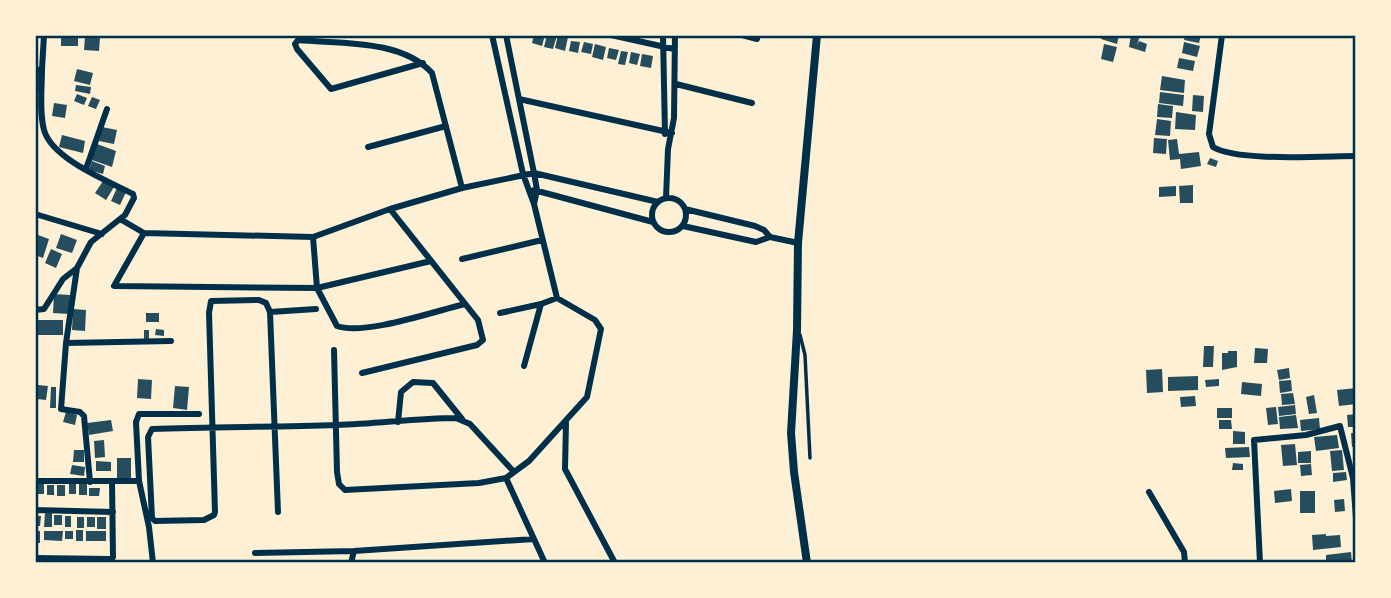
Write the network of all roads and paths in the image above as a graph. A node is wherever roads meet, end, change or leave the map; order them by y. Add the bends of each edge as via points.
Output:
1 (44, 35) edge
2 (492, 35) edge
3 (506, 35) edge
4 (611, 35) edge
5 (663, 35) edge
6 (675, 35) edge
7 (742, 35) edge
8 (817, 35) edge
9 (1222, 35) edge
10 (757, 39) dead end
11 (663, 48) junction
12 (674, 49) junction
13 (423, 64) junction
14 (39, 70) edge
15 (676, 84) junction
16 (519, 99) junction
17 (752, 103) dead end
18 (107, 109) dead end
19 (446, 126) junction
20 (669, 133) junction
21 (368, 147) dead end
22 (1356, 156) edge
23 (86, 169) junction
24 (534, 173) junction
25 (523, 174) junction
26 (560, 179) junction
27 (462, 188) junction
28 (527, 190) junction
29 (537, 190) junction
30 (558, 196) junction
31 (666, 198) junction
32 (658, 202) junction
33 (534, 204) junction
34 (390, 209) junction
35 (685, 209) junction
36 (35, 214) edge
37 (120, 219) junction
38 (653, 222) junction
39 (683, 226) junction
40 (144, 233) junction
41 (102, 234) junction
42 (313, 237) junction
43 (771, 237) junction
44 (542, 240) junction
45 (798, 243) junction
46 (462, 259) dead end
47 (431, 261) junction
48 (77, 268) junction
49 (317, 288) junction
50 (557, 298) junction
51 (465, 304) junction
52 (541, 304) junction
53 (316, 309) dead end
54 (35, 310) edge
55 (270, 312) junction
56 (500, 313) dead end
57 (797, 330) junction
58 (171, 341) dead end
59 (66, 343) junction
60 (334, 350) dead end
61 (524, 366) dead end
62 (362, 373) dead end
63 (199, 414) dead end
64 (462, 419) junction
65 (398, 422) junction
66 (566, 422) junction
67 (273, 425) junction
68 (335, 425) junction
69 (212, 427) junction
70 (810, 458) dead end
71 (514, 472) junction
72 (1354, 475) edge
73 (506, 478) junction
74 (35, 481) edge
75 (112, 481) junction
76 (139, 481) junction
77 (90, 482) junction
78 (1149, 492) dead end
79 (35, 510) edge
80 (113, 512) junction
81 (278, 512) dead end
82 (1356, 518) edge
83 (534, 539) junction
84 (354, 551) junction
85 (255, 553) dead end
86 (35, 558) edge
87 (53, 561) edge
88 (109, 561) edge
89 (153, 563) edge
90 (351, 563) edge
91 (545, 563) edge
92 (615, 563) edge
93 (807, 563) edge
94 (1185, 563) edge
95 (1260, 563) edge

1 - 14 street
2 - 25 street
3 - 16 street
4 - 11 street
5 - 11 street
6 - 12 street
7 - 10 street
8 - 45 street
9 - 22 street via 1209,134 1213,147 1227,153
11 - 12 street
11 - 20 street
12 - 15 street
13 - 13 street via 331,89 295,44 298,40 379,47
13 - 19 street via 432,73
14 - 23 street via 49,143
15 - 17 street
15 - 20 street
16 - 20 street
16 - 24 street
18 - 23 street
19 - 21 street
19 - 27 street
20 - 31 street
23 - 37 street via 132,194 134,198
24 - 25 street
24 - 26 street
24 - 29 street
25 - 27 street
25 - 28 street
26 - 30 street
26 - 32 street
27 - 34 street
28 - 29 street
28 - 33 street
29 - 30 street
29 - 33 street
30 - 38 street
31 - 32 street
31 - 35 street via 677,200
32 - 38 street
33 - 44 street
34 - 42 street
34 - 47 street
35 - 39 street
35 - 43 street via 755,226
36 - 41 street
37 - 40 street
37 - 41 street
38 - 39 street via 667,233
39 - 43 street via 756,242
40 - 42 street
40 - 49 street via 114,286
41 - 48 street via 91,242
42 - 49 street
43 - 45 street
44 - 46 street
44 - 50 street
45 - 57 street
47 - 49 street
47 - 51 street
48 - 54 street via 63,279 44,309
48 - 59 street
49 - 51 street via 337,326 344,329
50 - 52 street
50 - 66 street via 595,320 601,329 587,397
51 - 62 street via 478,320 483,340 477,345
52 - 56 street
52 - 61 street
53 - 55 street
55 - 67 street
55 - 69 street via 260,300 211,301
57 - 70 lane via 805,355
57 - 93 street via 791,433
58 - 59 street
59 - 77 street via 61,409 84,416
60 - 68 street
63 - 76 street via 139,414
64 - 65 street
64 - 65 street via 433,383 413,382 401,393
64 - 71 street
65 - 68 street
66 - 71 street
66 - 92 street via 565,469
67 - 68 street
67 - 69 street
67 - 81 street
68 - 73 street via 337,472 345,490
69 - 69 street via 149,432 155,521 204,520 214,515
71 - 73 street
72 - 82 street
72 - 95 street via 1340,426 1254,440
73 - 83 street
74 - 77 street
75 - 76 street
75 - 77 street
75 - 80 street
76 - 89 street
78 - 94 street via 1184,552
79 - 80 street
80 - 88 street via 113,556
83 - 84 street
83 - 91 street
84 - 85 street
84 - 90 street
86 - 87 street
87 - 88 street

